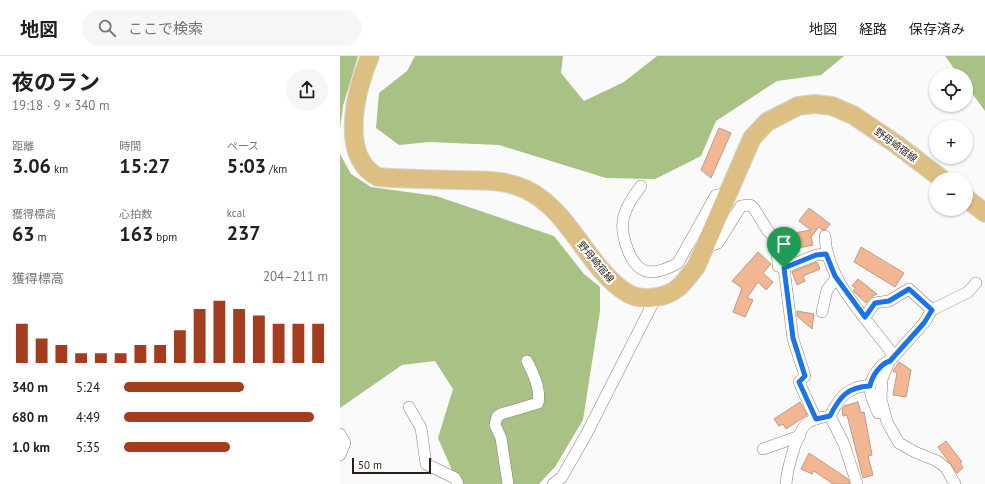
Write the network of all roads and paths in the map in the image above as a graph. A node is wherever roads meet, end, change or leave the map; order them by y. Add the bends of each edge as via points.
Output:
1 (370, 56) edge
2 (933, 172) edge
3 (641, 186) dead end
4 (728, 194) junction
5 (973, 204) edge
6 (985, 213) edge
7 (825, 236) dead end
8 (704, 248) junction
9 (826, 254) junction
10 (784, 268) junction
11 (836, 278) junction
12 (976, 283) dead end
13 (656, 297) junction
14 (932, 310) junction
15 (822, 312) dead end
16 (865, 317) junction
17 (527, 361) dead end
18 (890, 361) junction
19 (870, 386) junction
20 (409, 406) dead end
21 (830, 416) junction
22 (816, 419) junction
23 (887, 422) junction
24 (340, 434) edge
25 (800, 436) junction
26 (763, 449) dead end
27 (340, 455) edge
28 (458, 484) edge
29 (508, 484) edge
30 (553, 484) edge
31 (786, 484) edge
32 (857, 484) edge
33 (955, 484) edge

1 - 13 main road, 野母崎宿線 via 344,127 349,156 366,173 401,179 495,181 525,189 554,210 616,286 633,296
2 - 4 main road, 野母崎宿線 via 853,115 832,106 806,104 787,111 758,130 752,138
3 - 4 street via 625,210 623,233 628,250 637,265 646,271 658,271 678,263 716,195
4 - 8 main road, 野母崎宿線
5 - 6 main road
7 - 9 street
8 - 10 street via 718,243 741,206 750,205 768,232 777,240 778,266
8 - 13 main road, 野母崎宿線 via 696,267 684,282 678,288
9 - 10 street via 816,255
9 - 11 street
10 - 22 street via 793,338 805,376 799,382
11 - 15 street via 827,290
11 - 16 street
12 - 14 street via 968,292
13 - 30 street via 587,433 562,477
14 - 16 street via 909,289 889,301 875,303
14 - 18 street via 924,323
16 - 18 street via 891,352
17 - 29 street via 538,388 538,403 500,414 495,425 500,438
18 - 19 street via 884,363 872,378
18 - 23 street via 882,379 881,399
19 - 21 street via 856,386 836,403
19 - 23 street via 869,390 880,417
20 - 28 street via 421,428 426,464 455,478
21 - 22 street
21 - 32 street via 844,444
22 - 25 street via 807,422
23 - 33 street via 899,442 937,461 946,468
24 - 27 street via 345,443
25 - 26 street
25 - 31 street via 791,458

